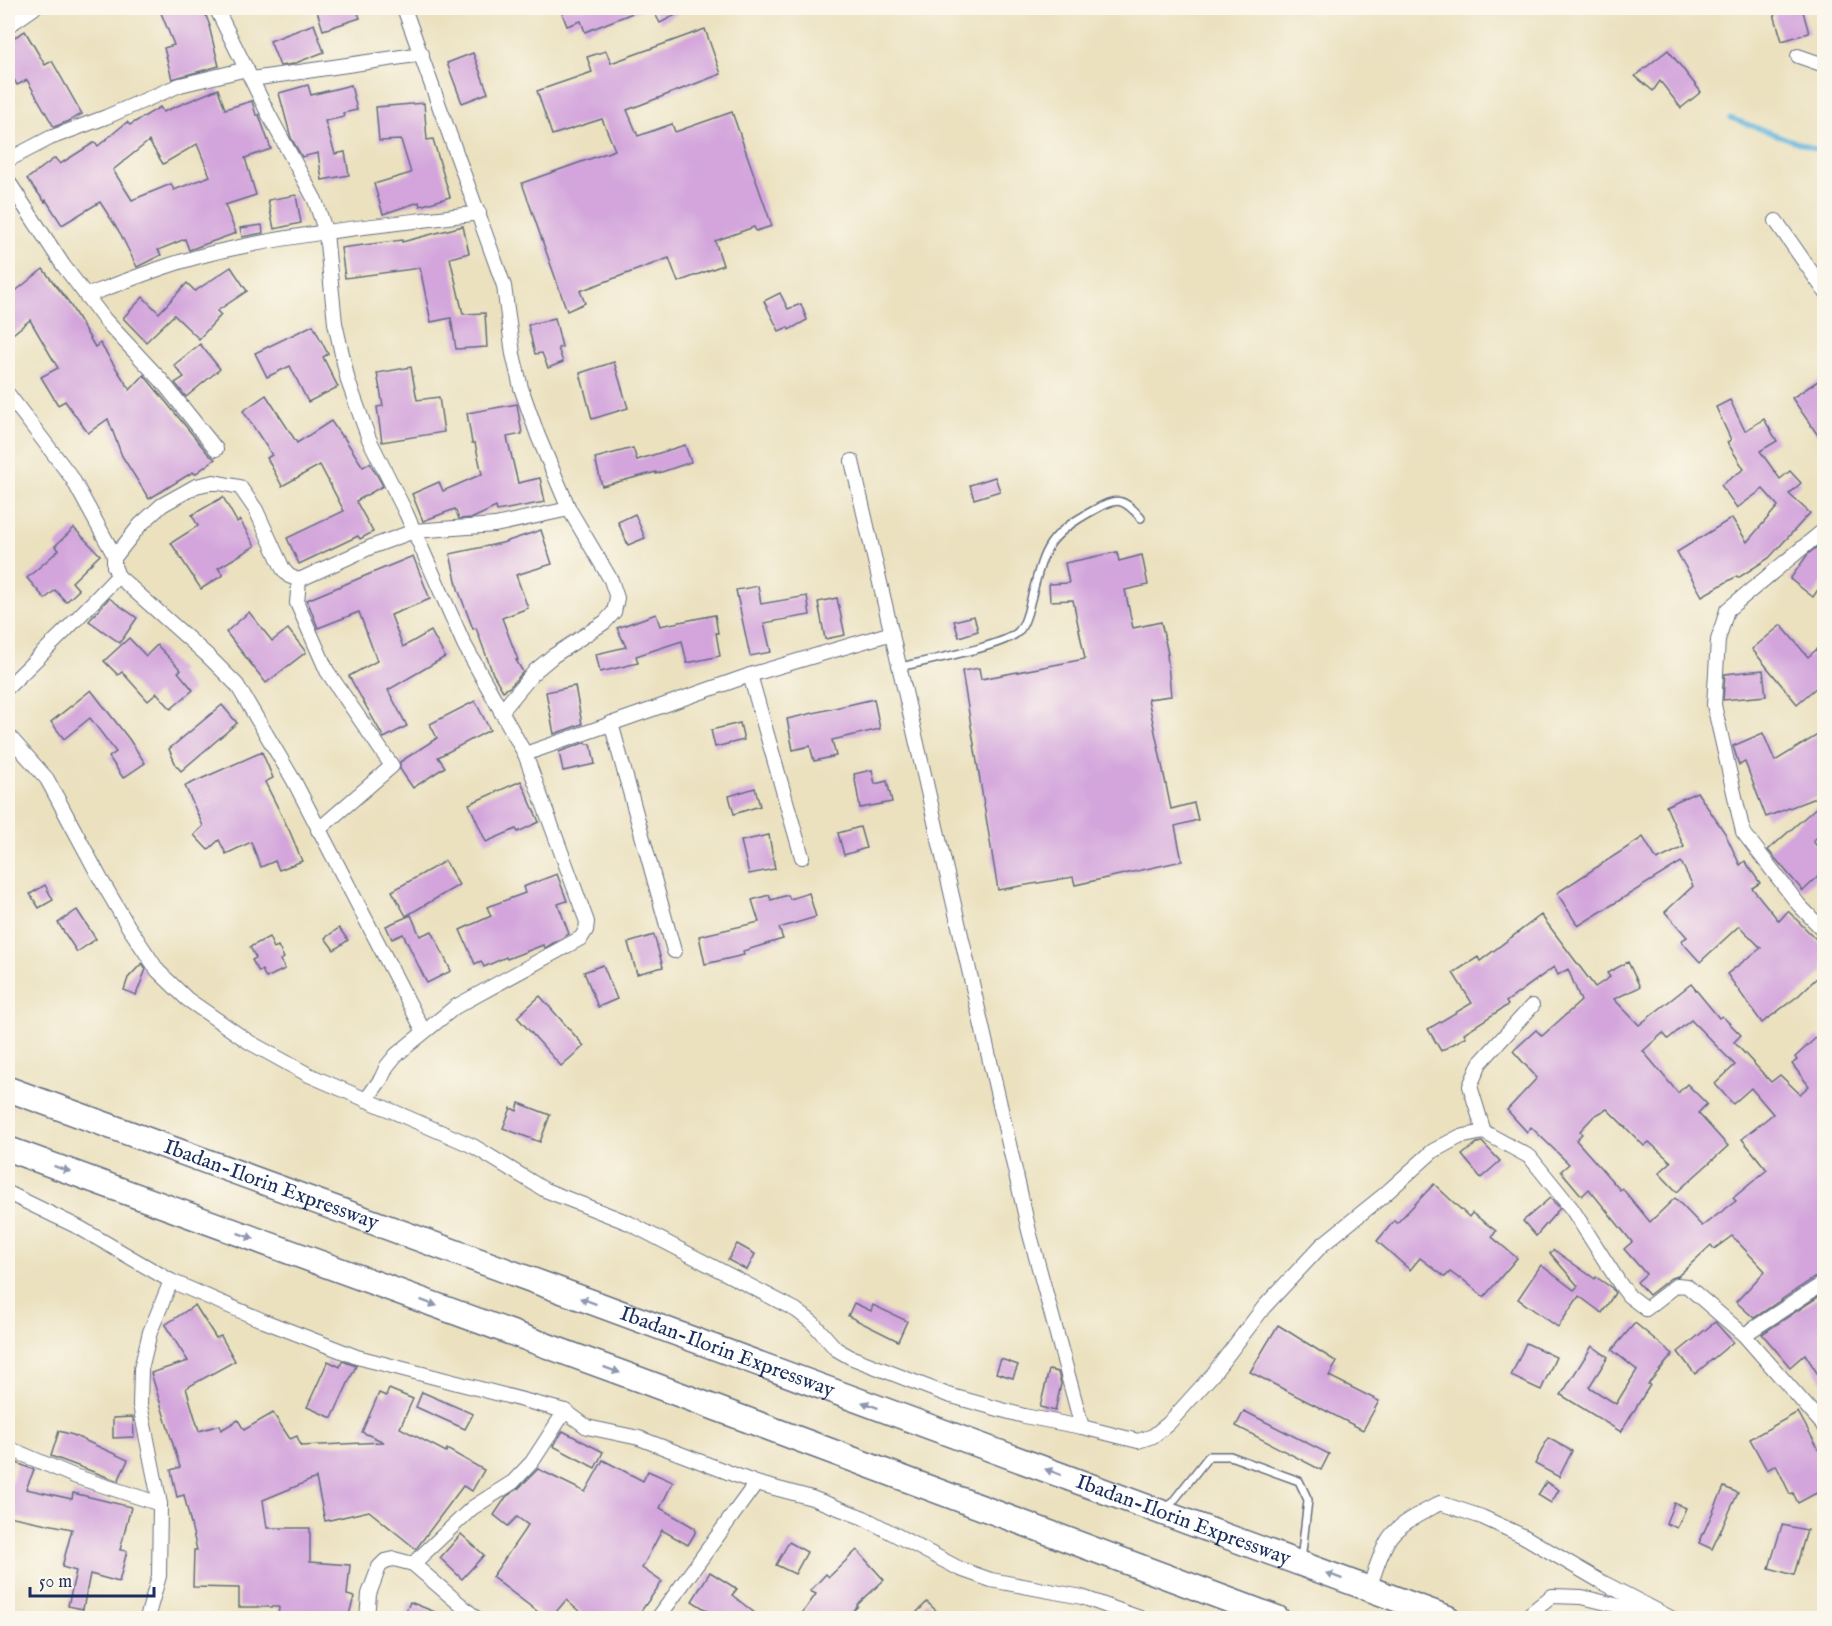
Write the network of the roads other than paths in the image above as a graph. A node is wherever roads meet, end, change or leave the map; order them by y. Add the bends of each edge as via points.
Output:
1 (34, 8) edge
2 (216, 8) edge
3 (404, 8) edge
4 (8, 26) edge
5 (422, 54) junction
6 (1798, 56) dead end
7 (1824, 65) edge
8 (250, 74) junction
9 (8, 160) edge
10 (8, 181) edge
11 (479, 213) junction
12 (1776, 221) dead end
13 (326, 233) junction
14 (1824, 290) edge
15 (86, 296) junction
16 (8, 394) edge
17 (216, 449) dead end
18 (852, 461) dead end
19 (568, 509) junction
20 (1141, 518) dead end
21 (1824, 530) edge
22 (414, 531) junction
23 (114, 558) junction
24 (118, 576) junction
25 (299, 580) junction
26 (892, 633) junction
27 (900, 667) junction
28 (750, 675) junction
29 (8, 687) edge
30 (501, 712) junction
31 (610, 723) junction
32 (8, 735) edge
33 (525, 754) junction
34 (318, 830) junction
35 (802, 857) dead end
36 (1824, 931) edge
37 (674, 951) dead end
38 (1532, 1006) dead end
39 (424, 1032) junction
40 (8, 1089) edge
41 (366, 1100) junction
42 (1484, 1132) junction
43 (8, 1149) edge
44 (8, 1193) edge
45 (171, 1281) junction
46 (1819, 1287) dead end
47 (1744, 1335) junction
48 (565, 1411) junction
49 (1824, 1426) edge
50 (1082, 1427) junction
51 (8, 1448) edge
52 (756, 1483) junction
53 (160, 1504) junction
54 (1163, 1513) junction
55 (413, 1564) junction
56 (1301, 1564) junction
57 (1369, 1589) junction
58 (147, 1618) edge
59 (367, 1618) edge
60 (476, 1618) edge
61 (658, 1618) edge
62 (1140, 1618) edge
63 (1277, 1618) edge
64 (1448, 1618) edge
65 (1525, 1618) edge
66 (1670, 1618) edge

1 - 4 street
2 - 8 street
3 - 5 street
5 - 8 street
5 - 11 street
6 - 7 street
8 - 9 street via 180,86 50,138
8 - 13 street via 315,200
10 - 15 street
11 - 13 street
11 - 19 street via 504,286 521,388
12 - 14 street
13 - 15 street via 229,249 147,272
13 - 22 street via 335,323 348,381 369,439
15 - 17 street
16 - 23 street via 72,478
18 - 26 street
19 - 22 street via 495,525
19 - 30 street via 611,580 617,597 614,612 535,671
20 - 27 lane via 1129,504 1115,501 1069,523 1042,556 1019,631 1003,641
21 - 36 street via 1727,610 1718,640 1714,705 1743,832
22 - 25 street
22 - 30 street via 464,644
23 - 24 street
23 - 25 street via 162,505 196,486 214,482 240,487 289,576
24 - 29 street
24 - 34 street via 237,685
25 - 34 street via 297,603 327,670 392,766
26 - 27 street
26 - 28 street
27 - 50 street via 1029,1231
28 - 31 street
28 - 35 street
30 - 33 street
31 - 33 street
31 - 37 street
32 - 41 street via 47,779 100,878 158,971 187,999 249,1042
33 - 39 street via 587,922 586,930 581,938 455,1007
34 - 39 street
38 - 42 street via 1480,1063 1470,1086
39 - 41 street via 396,1055
54 -> 40 highway, Ibadan-Ilorin Expressway
41 - 50 street via 473,1146 545,1190 629,1223 796,1310 836,1349 850,1357 948,1395
42 - 47 street via 1530,1157 1572,1209 1629,1296 1646,1309 1677,1285 1688,1286
42 - 50 street via 1459,1137 1433,1151 1322,1245 1264,1307 1213,1374 1153,1436 1138,1441
43 -> 63 highway
44 - 45 street via 80,1228
45 - 48 street via 357,1357
45 - 53 street via 150,1332 141,1369 140,1405
46 - 47 street
47 - 49 street
48 - 52 street via 587,1427 639,1438
48 - 55 street via 532,1462 513,1482 471,1508
51 - 53 street via 74,1476
52 - 61 street
52 - 62 street via 864,1518 960,1569 991,1580 1082,1597
53 - 58 street via 159,1576
54 - 56 highway, Ibadan-Ilorin Expressway
54 - 56 lane via 1209,1456 1230,1456 1299,1481 1308,1500
55 - 59 street via 394,1559 379,1567 369,1594
55 - 60 street
57 -> 56 highway, Ibadan-Ilorin Expressway
57 - 64 highway, Ibadan-Ilorin Expressway
57 - 66 street via 1391,1536 1440,1503 1482,1517 1525,1538
65 - 66 street via 1552,1596 1582,1598

